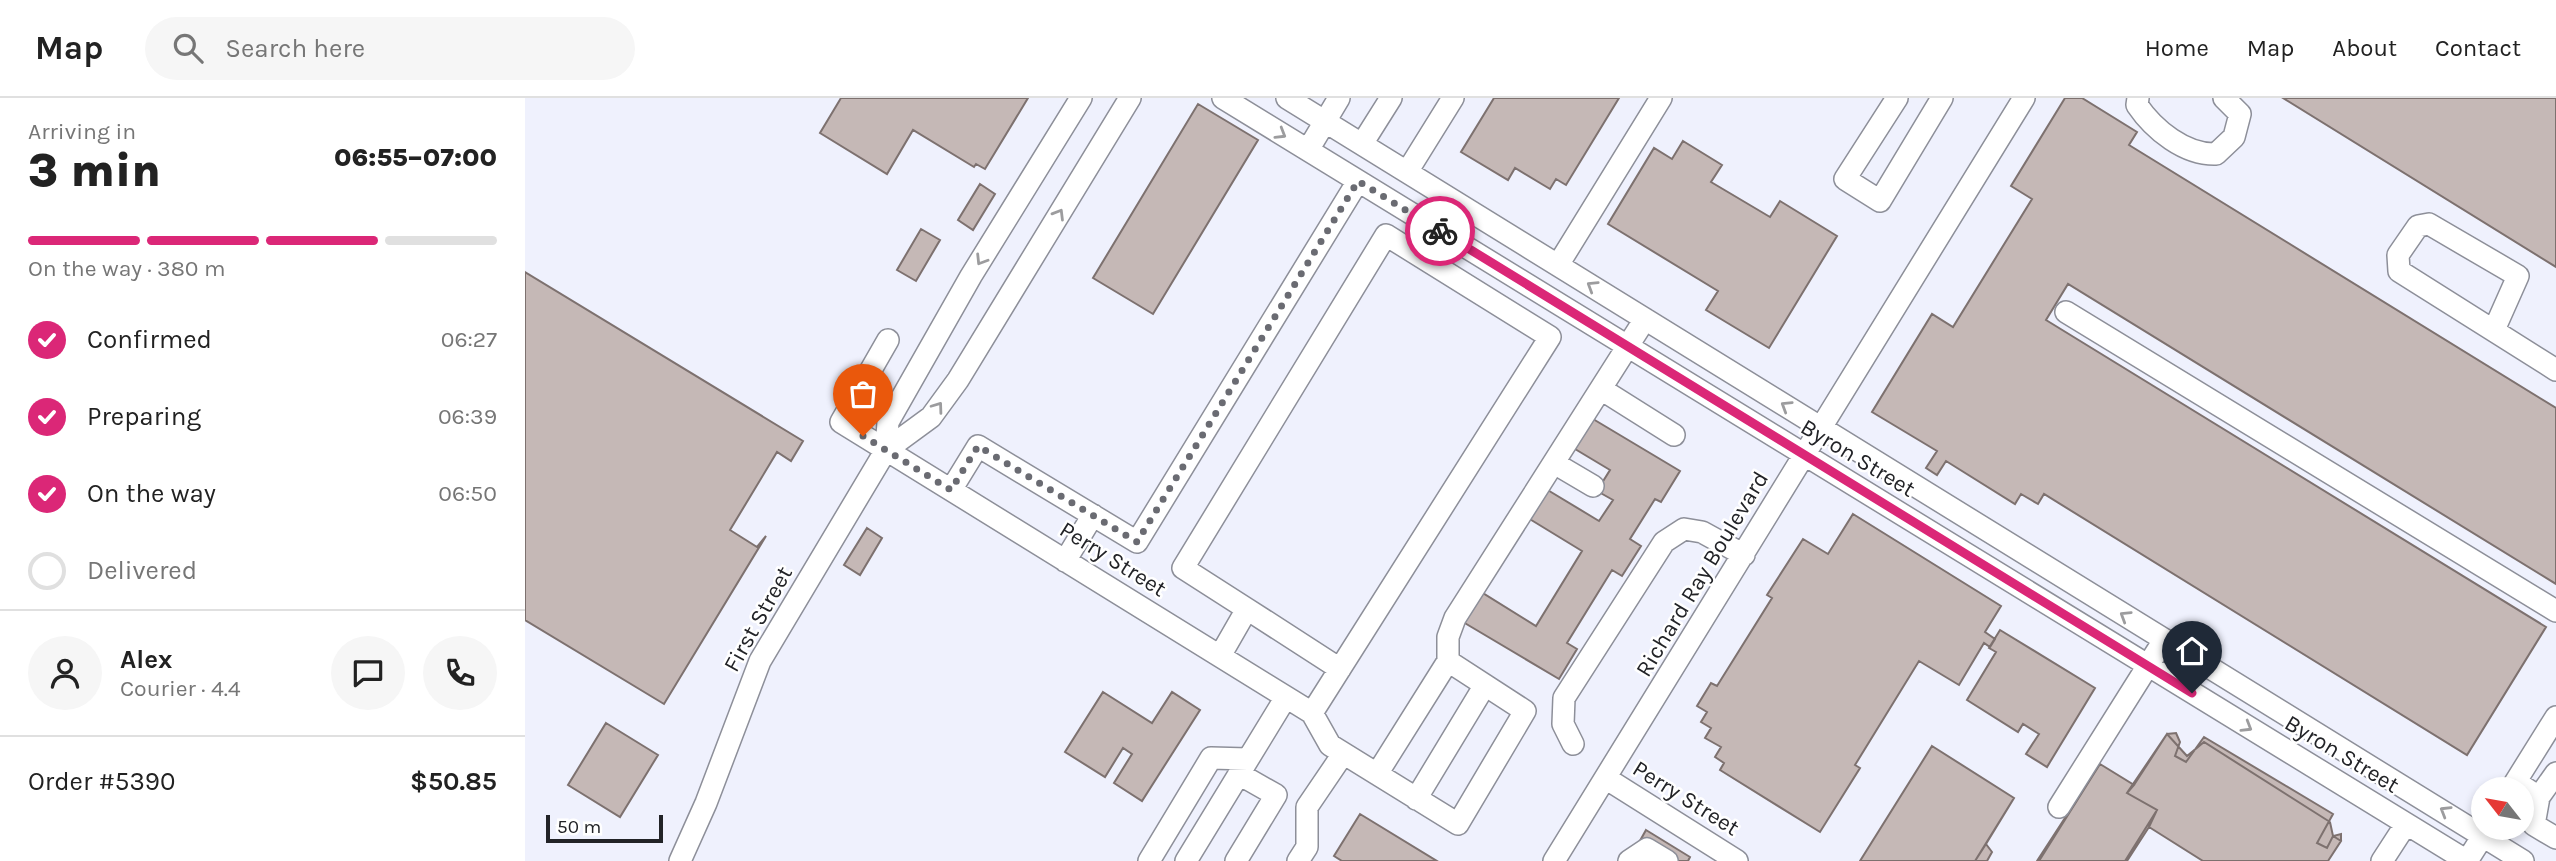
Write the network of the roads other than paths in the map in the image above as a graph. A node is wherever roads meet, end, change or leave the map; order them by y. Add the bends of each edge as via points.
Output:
1 (1081, 98) edge
2 (1130, 98) edge
3 (1223, 98) edge
4 (1287, 98) edge
5 (1339, 98) edge
6 (1391, 98) edge
7 (1453, 98) edge
8 (1661, 98) edge
9 (1897, 98) edge
10 (1942, 98) edge
11 (2024, 98) edge
12 (2138, 98) edge
13 (2224, 98) edge
14 (1325, 121) junction
15 (1362, 144) junction
16 (1308, 150) junction
17 (1407, 172) junction
18 (1358, 181) junction
19 (1550, 260) junction
20 (1524, 283) junction
21 (2066, 312) dead end
22 (1645, 319) junction
23 (2494, 330) junction
24 (888, 340) dead end
25 (1628, 347) junction
26 (2556, 370) edge
27 (1601, 389) junction
28 (1821, 428) junction
29 (1674, 435) dead end
30 (886, 450) junction
31 (1804, 456) junction
32 (1554, 463) junction
33 (1593, 486) dead end
34 (951, 490) junction
35 (1093, 515) junction
36 (2005, 541) junction
37 (1744, 555) junction
38 (1065, 561) junction
39 (1988, 568) junction
40 (1247, 609) junction
41 (2556, 611) edge
42 (2164, 640) junction
43 (1220, 656) junction
44 (1447, 661) junction
45 (2148, 666) junction
46 (1340, 668) junction
47 (1485, 685) junction
48 (1286, 697) junction
49 (1312, 713) junction
50 (2556, 717) edge
51 (1573, 744) dead end
52 (1343, 754) junction
53 (1244, 766) junction
54 (2556, 773) edge
55 (1377, 774) junction
56 (2519, 777) edge
57 (1607, 779) junction
58 (2406, 787) junction
59 (2534, 795) edge
60 (2539, 797) junction
61 (1416, 799) junction
62 (2059, 807) dead end
63 (2398, 819) junction
64 (2471, 823) edge
65 (2556, 838) edge
66 (2480, 840) edge
67 (2497, 840) edge
68 (680, 861) edge
69 (1149, 861) edge
70 (1186, 861) edge
71 (1236, 861) edge
72 (1298, 861) edge
73 (1554, 861) edge
74 (1629, 861) edge
75 (1667, 861) edge
76 (1737, 861) edge
77 (2382, 861) edge
78 (2467, 861) edge
79 (2523, 861) edge

1 -> 30 street, First Street via 888,422
30 -> 2 street, First Street via 931,417 958,380
3 -> 16 street, Byron Street
4 - 14 street, Byron Street
5 - 14 street
6 - 15 street
7 - 17 street
8 - 19 street
9 - 10 street via 1846,179 1880,201
11 - 28 street, Richard Ray Boulevard
12 - 13 street via 2137,105 2151,126 2200,154 2216,154 2234,137 2240,114
14 - 15 street, Byron Street
14 - 16 street
15 - 17 street, Byron Street
16 - 18 street, Byron Street
17 - 19 street, Byron Street
18 - 20 street, Byron Street
18 - 35 street via 1137,542
19 - 20 street
22 -> 19 street, Byron Street
20 - 25 street, Byron Street
21 - 41 street
22 - 25 street
28 -> 22 street, Byron Street
23 - 23 street via 2399,271 2398,254 2417,226 2429,223 2518,276
23 - 26 street
24 - 30 street, Perry Street via 841,422
25 - 27 street
25 - 31 street, Byron Street
27 - 29 street
27 - 32 street
28 - 31 street, Richard Ray Boulevard
28 - 36 street, Byron Street
30 - 34 street, Perry Street
30 - 68 street, First Street via 760,661
31 - 37 street, Richard Ray Boulevard
31 - 39 street, Byron Street
32 - 33 street
32 - 44 street via 1455,618 1448,636
34 - 35 street via 978,446
34 - 38 street, Perry Street
35 - 38 street
36 - 39 street
42 -> 36 street, Byron Street
37 - 51 street via 1702,532 1684,529 1664,542 1565,698 1563,724
37 - 57 street, Richard Ray Boulevard
38 - 43 street, Perry Street
39 - 45 street, Byron Street
40 - 43 street
40 - 46 street
40 - 46 street via 1183,568 1386,235 1550,337
42 - 45 street
42 - 58 street, Byron Street
43 - 48 street, Perry Street
44 - 47 street
44 - 55 street
45 - 62 street
45 -> 63 street, Byron Street
46 - 49 street
47 - 61 street
47 - 61 street via 1525,711 1458,824
48 - 49 street, Perry Street
48 - 53 street
49 - 52 street via 1330,745
50 - 56 street
52 - 55 street
52 - 72 street via 1307,807 1307,847
53 - 69 street via 1211,758
53 - 70 street
53 - 71 street via 1276,795
54 - 60 street
55 - 61 street
57 - 73 street, Richard Ray Boulevard
57 - 76 street, Perry Street
58 - 63 street
64 -> 58 street, Byron Street
59 - 60 street
60 - 65 street via 2534,825
63 - 77 street
63 - 78 street, Byron Street
66 - 78 street
67 - 79 street, Byron Street
74 - 75 street via 1647,849

